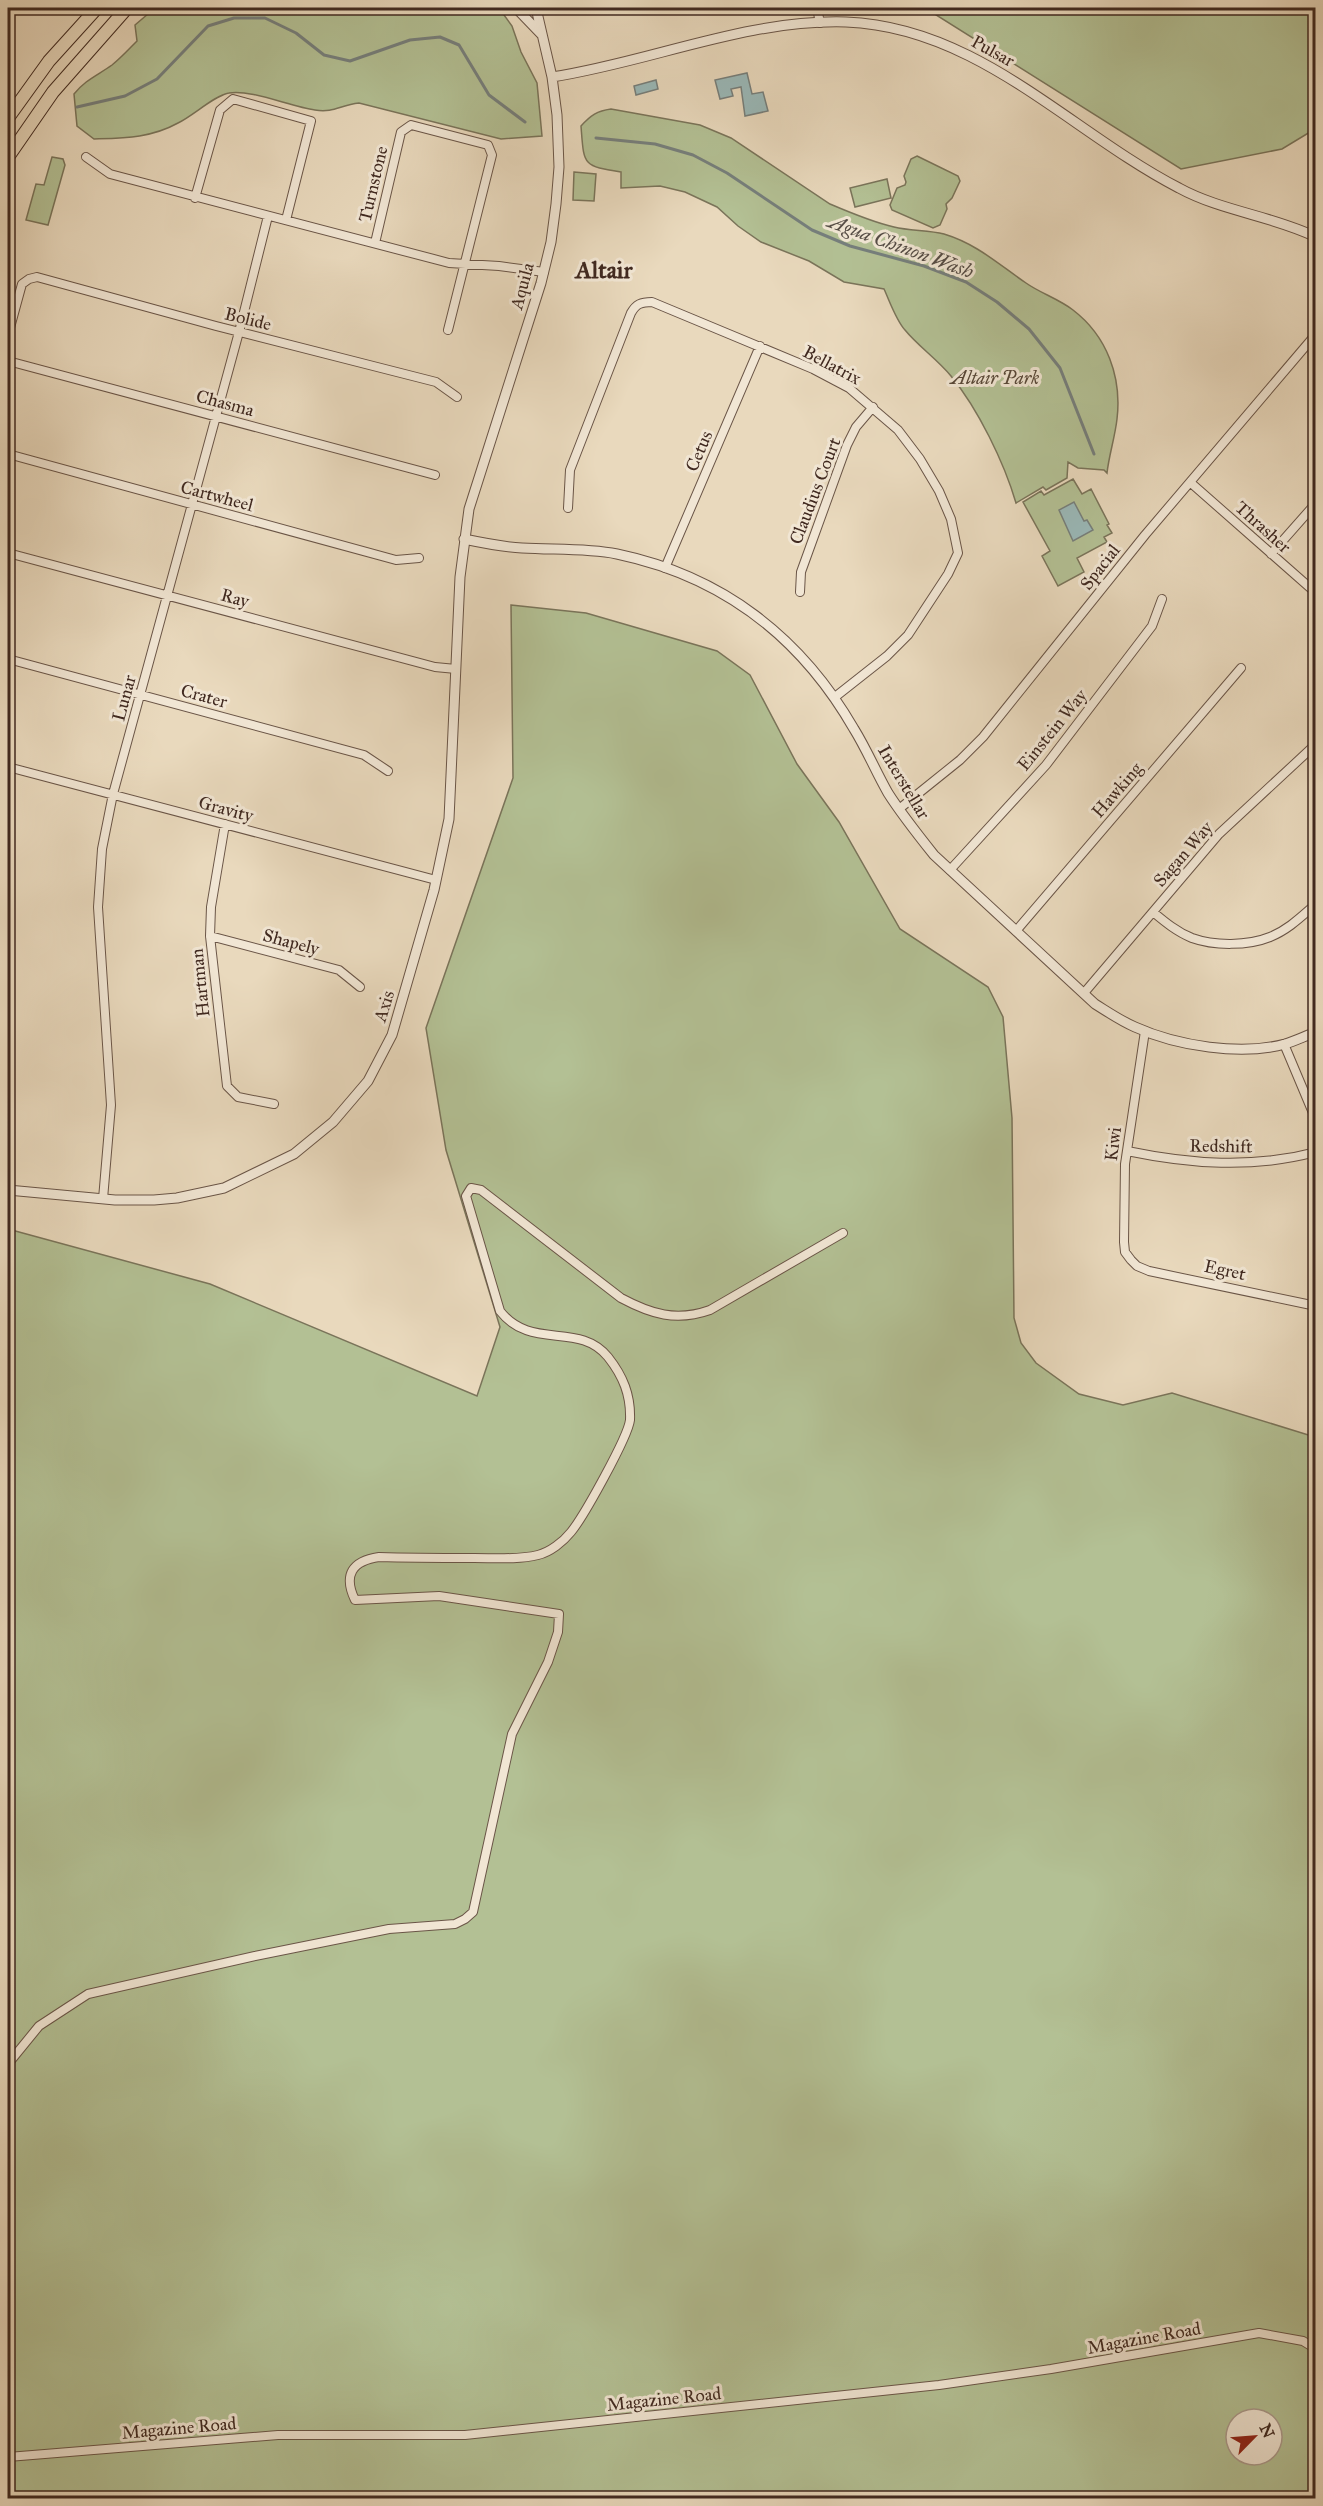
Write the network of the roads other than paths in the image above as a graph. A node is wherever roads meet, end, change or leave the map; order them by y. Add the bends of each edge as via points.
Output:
1 (97, 8) edge
2 (127, 8) edge
3 (516, 8) edge
4 (536, 8) edge
5 (817, 8) edge
6 (820, 23) junction
7 (541, 34) junction
8 (552, 76) junction
9 (8, 118) edge
10 (8, 157) edge
11 (86, 157) dead end
12 (195, 198) junction
13 (267, 216) junction
14 (285, 220) junction
15 (1316, 237) edge
16 (375, 243) junction
17 (465, 264) junction
18 (544, 272) junction
19 (448, 330) dead end
20 (239, 332) junction
21 (1316, 334) edge
22 (8, 335) edge
23 (760, 346) junction
24 (8, 361) edge
25 (457, 397) dead end
26 (873, 407) junction
27 (216, 416) junction
28 (8, 454) edge
29 (435, 475) dead end
30 (1191, 483) junction
31 (1316, 503) edge
32 (192, 505) junction
33 (568, 508) dead end
34 (464, 539) junction
35 (8, 553) edge
36 (1271, 554) junction
37 (419, 558) dead end
38 (665, 568) junction
39 (800, 592) dead end
40 (1316, 593) edge
41 (167, 596) junction
42 (1162, 598) dead end
43 (8, 659) edge
44 (1241, 668) dead end
45 (456, 669) junction
46 (141, 694) junction
47 (835, 698) junction
48 (1316, 744) edge
49 (8, 766) edge
50 (388, 771) dead end
51 (113, 795) junction
52 (899, 809) junction
53 (225, 824) junction
54 (950, 870) junction
55 (436, 880) junction
56 (1316, 904) edge
57 (1153, 912) junction
58 (1016, 931) junction
59 (210, 936) junction
60 (360, 987) dead end
61 (1084, 993) junction
62 (1145, 1031) junction
63 (1316, 1032) edge
64 (1284, 1044) junction
65 (274, 1104) dead end
66 (1316, 1120) edge
67 (1127, 1150) junction
68 (1316, 1152) edge
69 (8, 1190) edge
70 (103, 1199) junction
71 (843, 1233) dead end
72 (1131, 1260) joint
73 (1316, 1306) edge
74 (8, 2064) edge
75 (1316, 2349) edge
76 (8, 2457) edge

1 - 9 main road via 49,62
2 - 10 main road via 65,76
3 - 7 street, Aquila
4 - 7 street, Aquila
5 - 6 street
6 - 8 street, Pulsar via 742,33
6 - 15 street, Pulsar via 886,27 928,37 968,54 1180,189
7 - 8 street, Aquila
8 - 18 street, Aquila via 559,167
11 - 12 street, Turnstone via 110,174
12 - 13 street, Turnstone
12 - 14 street via 220,110 232,99 311,121
13 - 14 street, Turnstone
13 - 20 street, Lunar
14 - 16 street, Turnstone
16 - 17 street, Turnstone
16 - 17 street, Turnstone via 401,132 411,126 492,149
17 - 18 street, Turnstone
17 - 19 street
18 - 34 street, Aquila via 469,509
20 - 22 street, Bolide via 37,277 22,284
20 - 25 street, Bolide via 436,382
20 - 27 street, Lunar
21 - 30 street, Spacial
23 - 26 street, Bellatrix via 849,388
23 - 33 street, Bellatrix via 652,302 636,305 570,470
23 - 38 street, Cetus
24 - 27 street, Chasma
26 - 39 street, Claudius Court via 847,445 801,572
26 - 47 street, Bellatrix via 898,430 939,491 951,519 958,553 908,635
27 - 29 street, Chasma
27 - 32 street, Lunar
28 - 32 street, Cartwheel
30 - 36 street, Thrasher
30 - 52 street, Spacial via 983,737
31 - 36 street
32 - 37 street, Cartwheel via 396,560
32 - 41 street, Lunar
34 - 38 street, Interstellar via 522,548 616,554
34 - 45 street, Axis
35 - 41 street, Ray
36 - 40 street, Thrasher
38 - 47 street, Interstellar via 703,584 758,616 797,651
41 - 45 street, Ray via 435,667
41 - 46 street, Lunar
42 - 54 street, Einstein Way via 1152,626 1046,765
43 - 46 street, Crater
44 - 58 street, Hawking
45 - 55 street, Axis via 449,819
46 - 50 street, Crater via 364,755
46 - 51 street, Lunar
47 - 52 street, Interstellar
48 - 57 street, Sagan Way via 1219,834
49 - 51 street, Gravity
51 - 53 street, Gravity
51 - 70 street, Lunar via 102,849 98,907 111,1105
52 - 54 street, Interstellar
53 - 55 street, Gravity
53 - 59 street, Hartman
54 - 58 street, Interstellar
55 - 70 street, Axis via 393,1035 368,1081 333,1122 294,1154 224,1188 165,1199
56 - 57 street via 1292,925 1270,937 1245,943 1193,938
57 - 61 street, Sagan Way
58 - 61 street, Interstellar
59 - 60 street, Shapely via 339,970
59 - 65 street, Hartman via 227,1086 238,1097
61 - 62 street, Interstellar via 1095,1004
62 - 64 street, Interstellar via 1225,1049
62 - 67 street, Kiwi
63 - 64 street, Interstellar
64 - 66 street
67 - 68 street, Redshift via 1204,1163 1269,1162
67 - 72 street, Kiwi via 1124,1242
69 - 70 street, Axis
71 - 74 street via 710,1310 681,1317 645,1311 621,1298 481,1190 471,1188 466,1196 471,1220 500,1311 520,1330 577,1338 606,1354 621,1375 629,1396 630,1421 624,1439 572,1531 551,1549 511,1558 363,1559 349,1580 355,1600 440,1596 559,1614 558,1632 548,1662 512,1734 473,1912 456,1924 389,1929 88,1994 39,2026
72 - 73 street, Egret via 1149,1270
75 - 76 street, Magazine Road via 1303,2341 1259,2333 939,2385 465,2435 278,2435

